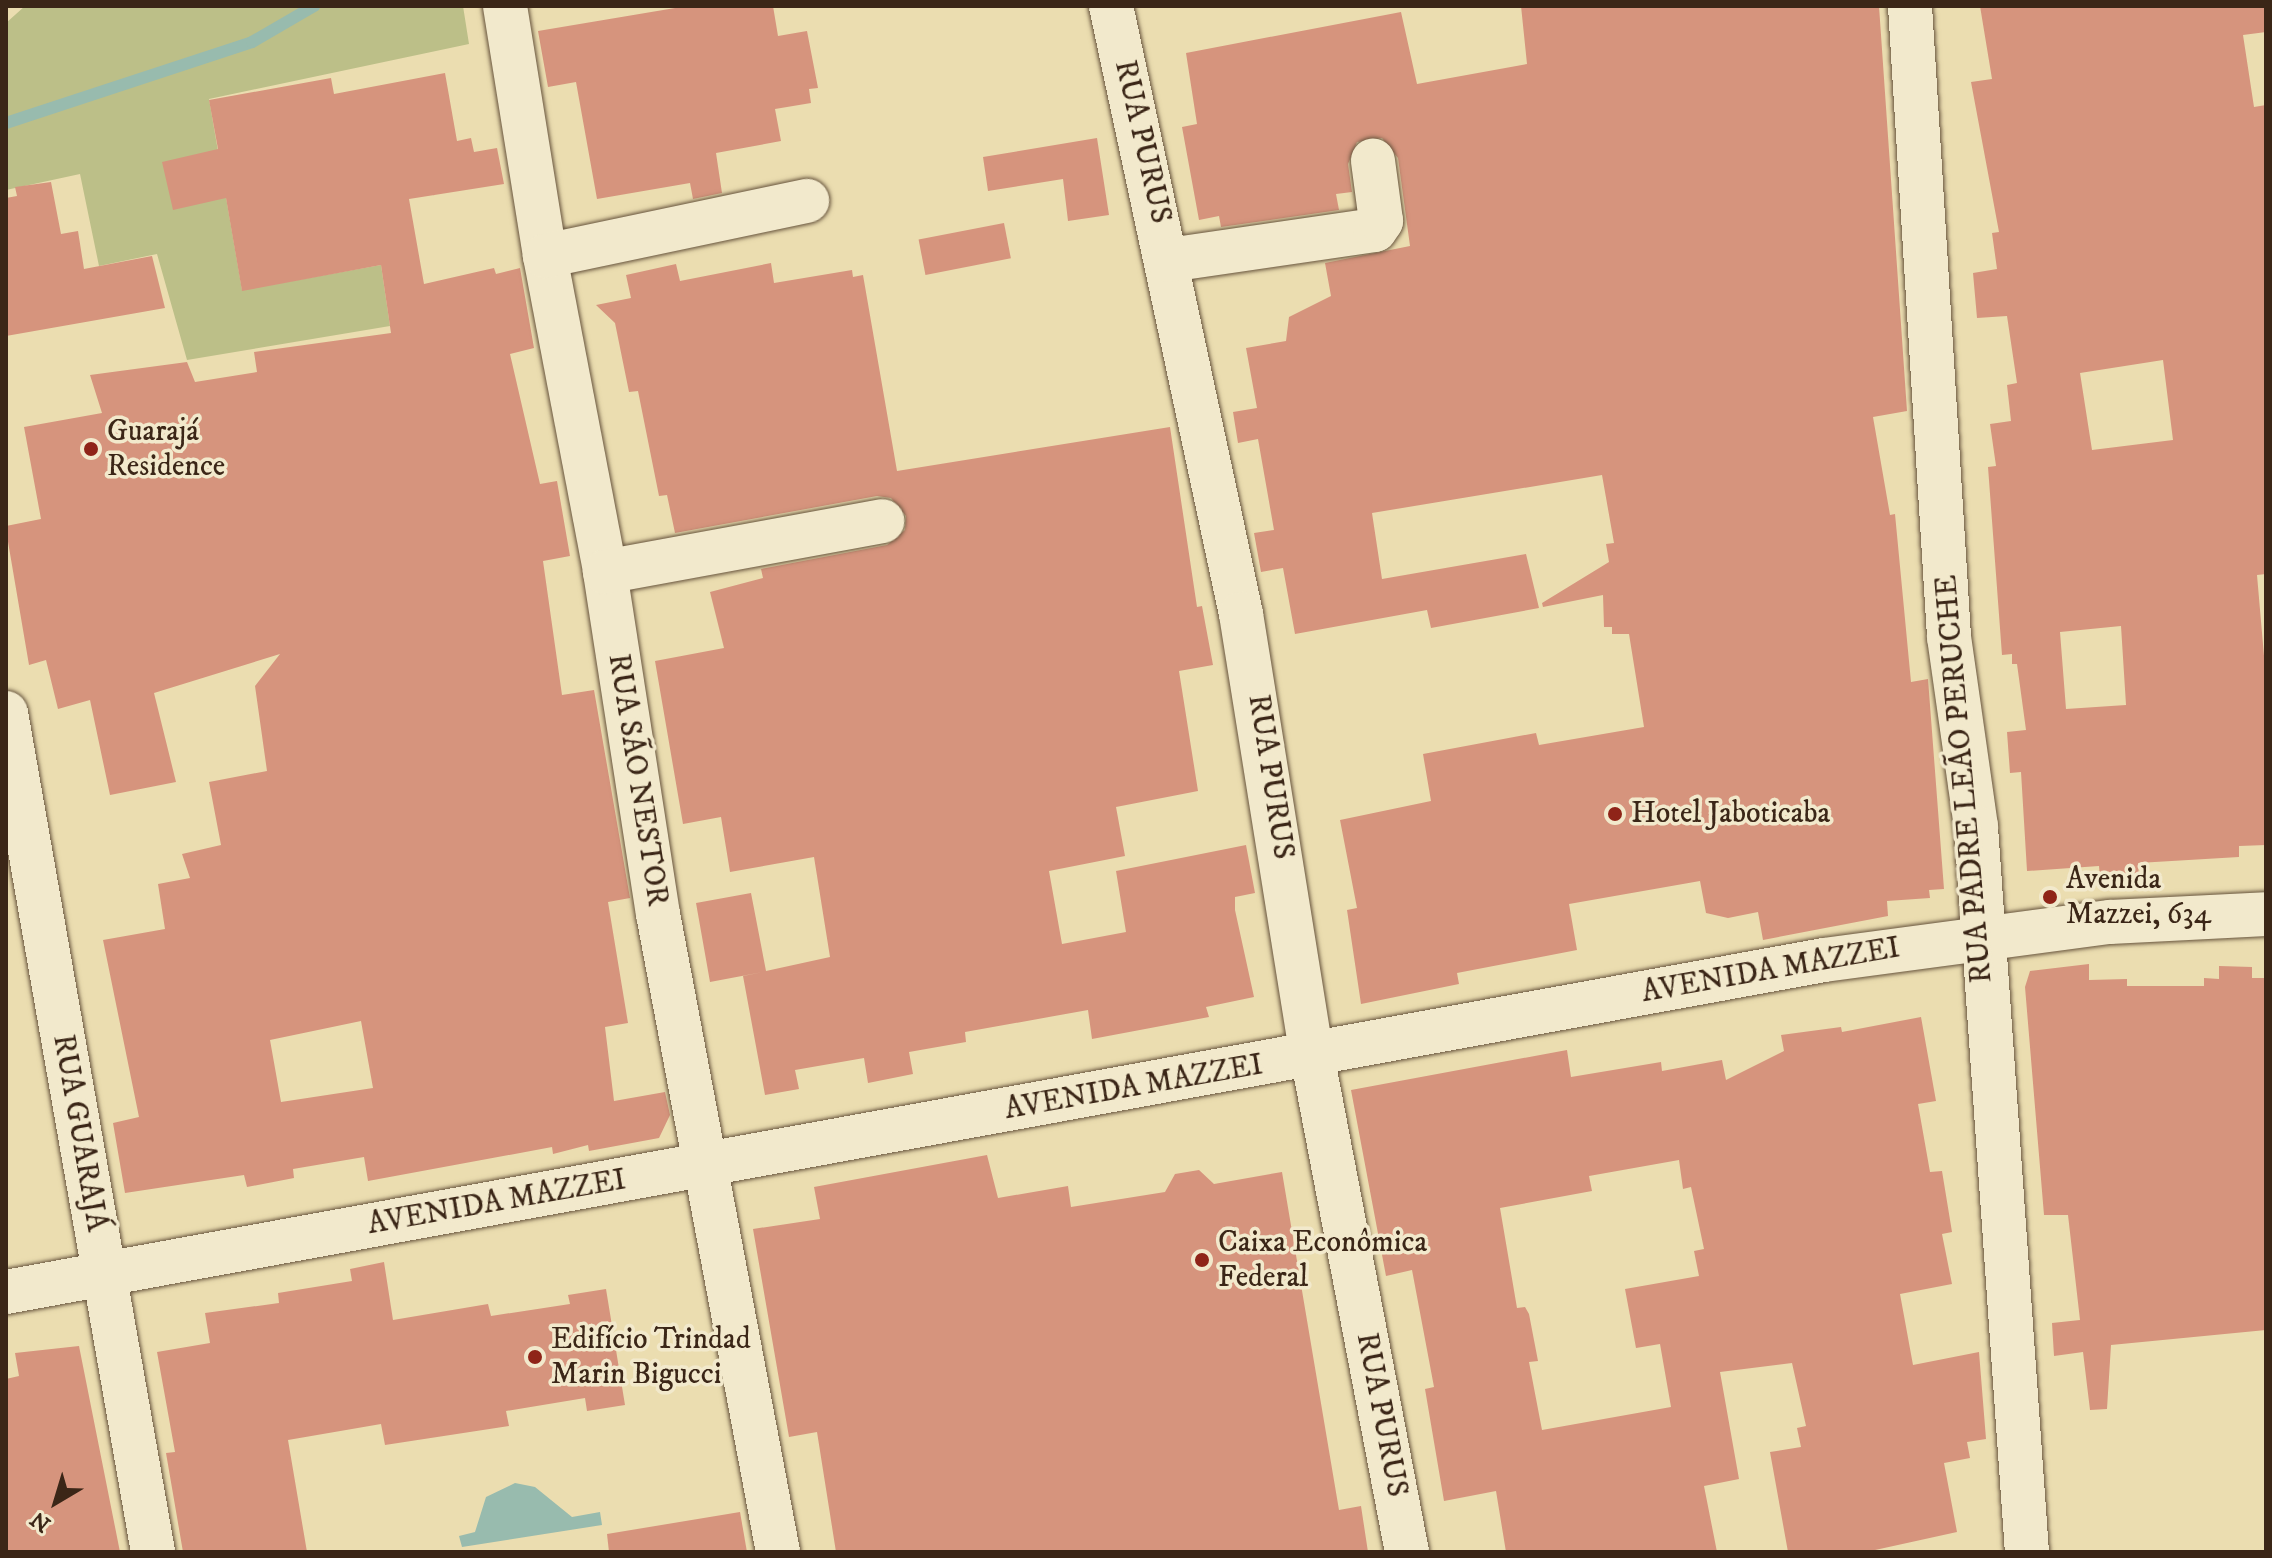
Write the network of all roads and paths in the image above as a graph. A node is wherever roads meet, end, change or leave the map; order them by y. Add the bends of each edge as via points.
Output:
1 (505, 6) edge
2 (1111, 6) edge
3 (1910, 6) edge
4 (1373, 161) dead end
5 (807, 201) dead end
6 (545, 256) junction
7 (1169, 260) junction
8 (882, 521) dead end
9 (605, 572) junction
10 (6, 713) edge
11 (21, 890) edge
12 (2266, 914) edge
13 (1981, 936) junction
14 (1312, 1055) junction
15 (708, 1165) junction
16 (103, 1274) junction
17 (6, 1292) edge
18 (153, 1552) edge
19 (778, 1552) edge
20 (1407, 1552) edge
21 (2027, 1552) edge

1 - 6 street, RUA SÃO NESTOR
2 - 7 street, RUA PURUS
3 - 13 street, RUA PADRE LEÃO PERUCHE via 1949,637 1976,827
4 - 7 street via 1381,221 1375,230
5 - 6 street
6 - 9 street, RUA SÃO NESTOR
7 - 14 street, RUA PURUS via 1269,764
8 - 9 street
9 - 15 street, RUA SÃO NESTOR via 658,914
10 - 11 street, RUA GUARAJÁ
11 - 16 street, RUA GUARAJÁ
12 - 13 street, AVENIDA MAZZEI via 2150,918
13 - 14 street, AVENIDA MAZZEI
13 - 21 street, RUA PADRE LEÃO PERUCHE
14 - 15 street, AVENIDA MAZZEI
14 - 20 street, RUA PURUS
15 - 16 street, AVENIDA MAZZEI
15 - 19 street, RUA SÃO NESTOR
16 - 17 street, AVENIDA MAZZEI
16 - 18 street, RUA GUARAJÁ

